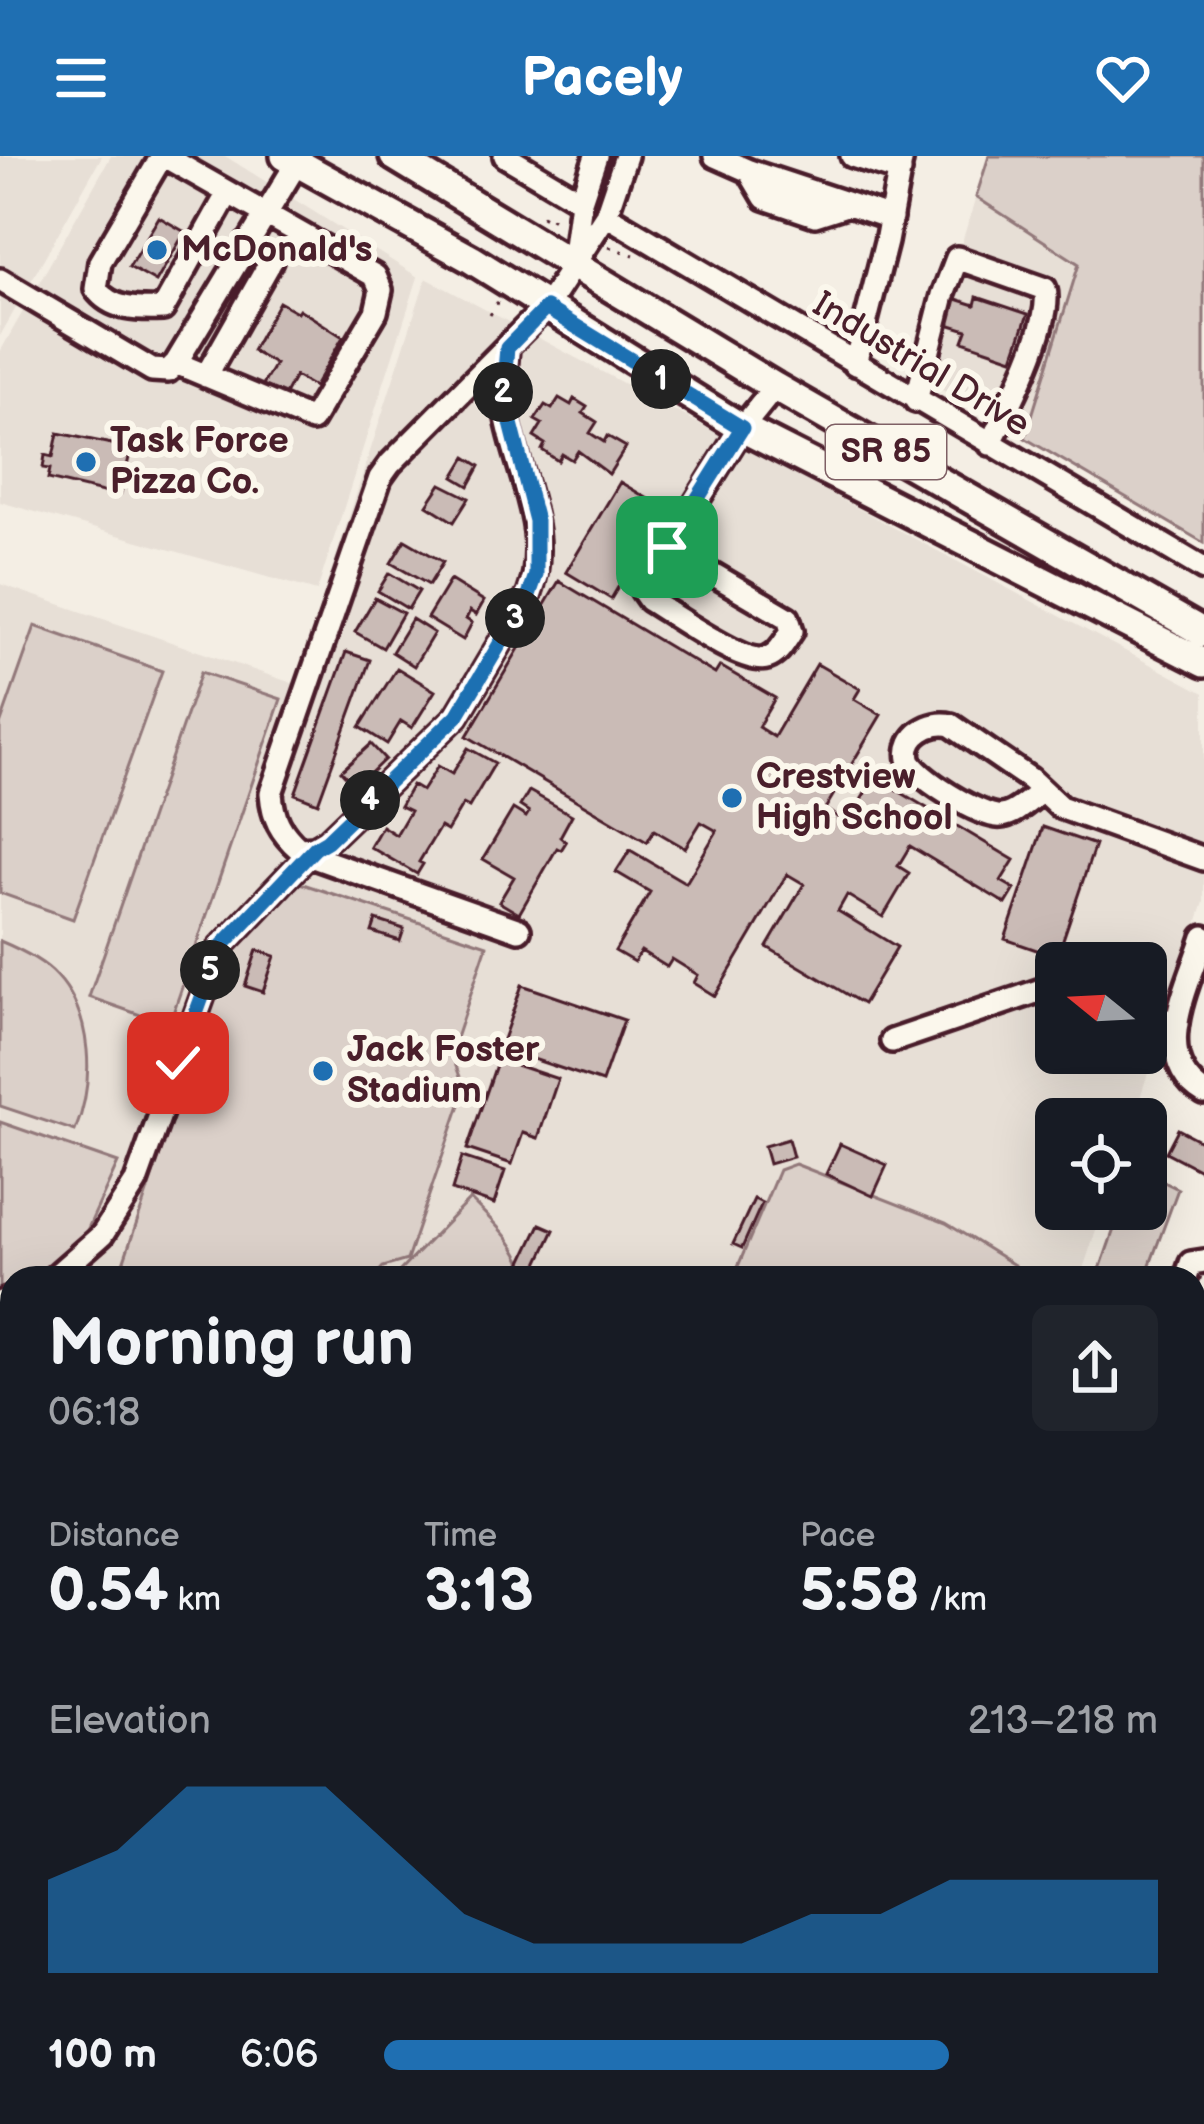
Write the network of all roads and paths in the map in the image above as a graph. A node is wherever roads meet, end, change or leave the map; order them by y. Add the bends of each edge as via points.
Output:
1 (163, 156) edge
2 (394, 156) edge
3 (505, 156) edge
4 (596, 156) edge
5 (626, 156) edge
6 (715, 156) edge
7 (852, 156) edge
8 (294, 158) edge
9 (901, 164) edge
10 (228, 194) junction
11 (581, 201) junction
12 (544, 214) dead end
13 (264, 215) junction
14 (606, 215) junction
15 (891, 218) junction
16 (247, 243) junction
17 (579, 246) junction
18 (639, 257) dead end
19 (0, 280) edge
20 (546, 308) junction
21 (507, 348) junction
22 (176, 363) junction
23 (855, 364) junction
24 (206, 376) junction
25 (775, 387) junction
26 (916, 400) junction
27 (742, 428) junction
28 (990, 444) junction
29 (676, 539) junction
30 (1204, 569) edge
31 (1204, 633) edge
32 (1204, 663) edge
33 (1041, 792) junction
34 (311, 851) junction
35 (1204, 859) edge
36 (519, 930) dead end
37 (1204, 937) edge
38 (1035, 992) edge
39 (1167, 1020) edge
40 (1177, 1024) junction
41 (892, 1041) dead end
42 (1204, 1093) edge
43 (67, 1266) edge

1 - 10 street
1 - 10 street via 100,262 96,289 103,299 163,309
2 - 17 main road, SR 85
3 - 11 street
4 - 11 street
5 - 14 street
6 - 15 street
7 - 9 street
8 - 13 street
8 - 20 main road, SR 85
9 - 15 street
10 - 13 street
11 - 17 street
12 - 17 path
13 - 16 street
13 - 24 street via 376,276 376,312 312,420
14 - 17 street
14 - 23 street, Industrial Drive
15 - 23 street
16 - 22 street
16 - 24 street via 271,261
17 - 18 path
17 - 20 street
17 - 25 main road, SR 85
19 - 22 street via 152,370
20 - 21 street
20 - 27 main road, SR 85
21 - 34 street via 507,418 536,521 529,595 457,716
21 - 34 street via 390,464 372,496 271,793 282,834
22 - 24 street
23 - 26 street, Industrial Drive
25 - 27 street
25 - 31 main road, SR 85
26 - 28 street, Industrial Drive
26 - 28 street via 957,258 1046,289 1016,392
27 - 29 street
27 - 32 main road, SR 85
28 - 30 street, Industrial Drive
29 - 29 street via 642,590 650,600 748,658 779,650 792,631 788,618 694,562
33 - 33 street via 951,725 926,724 909,750 917,773 984,814 1011,813
33 - 35 street
34 - 36 street
34 - 43 street via 220,948 136,1182 102,1235
37 - 40 street
38 - 41 street
39 - 40 street
40 - 42 street via 1177,1062

